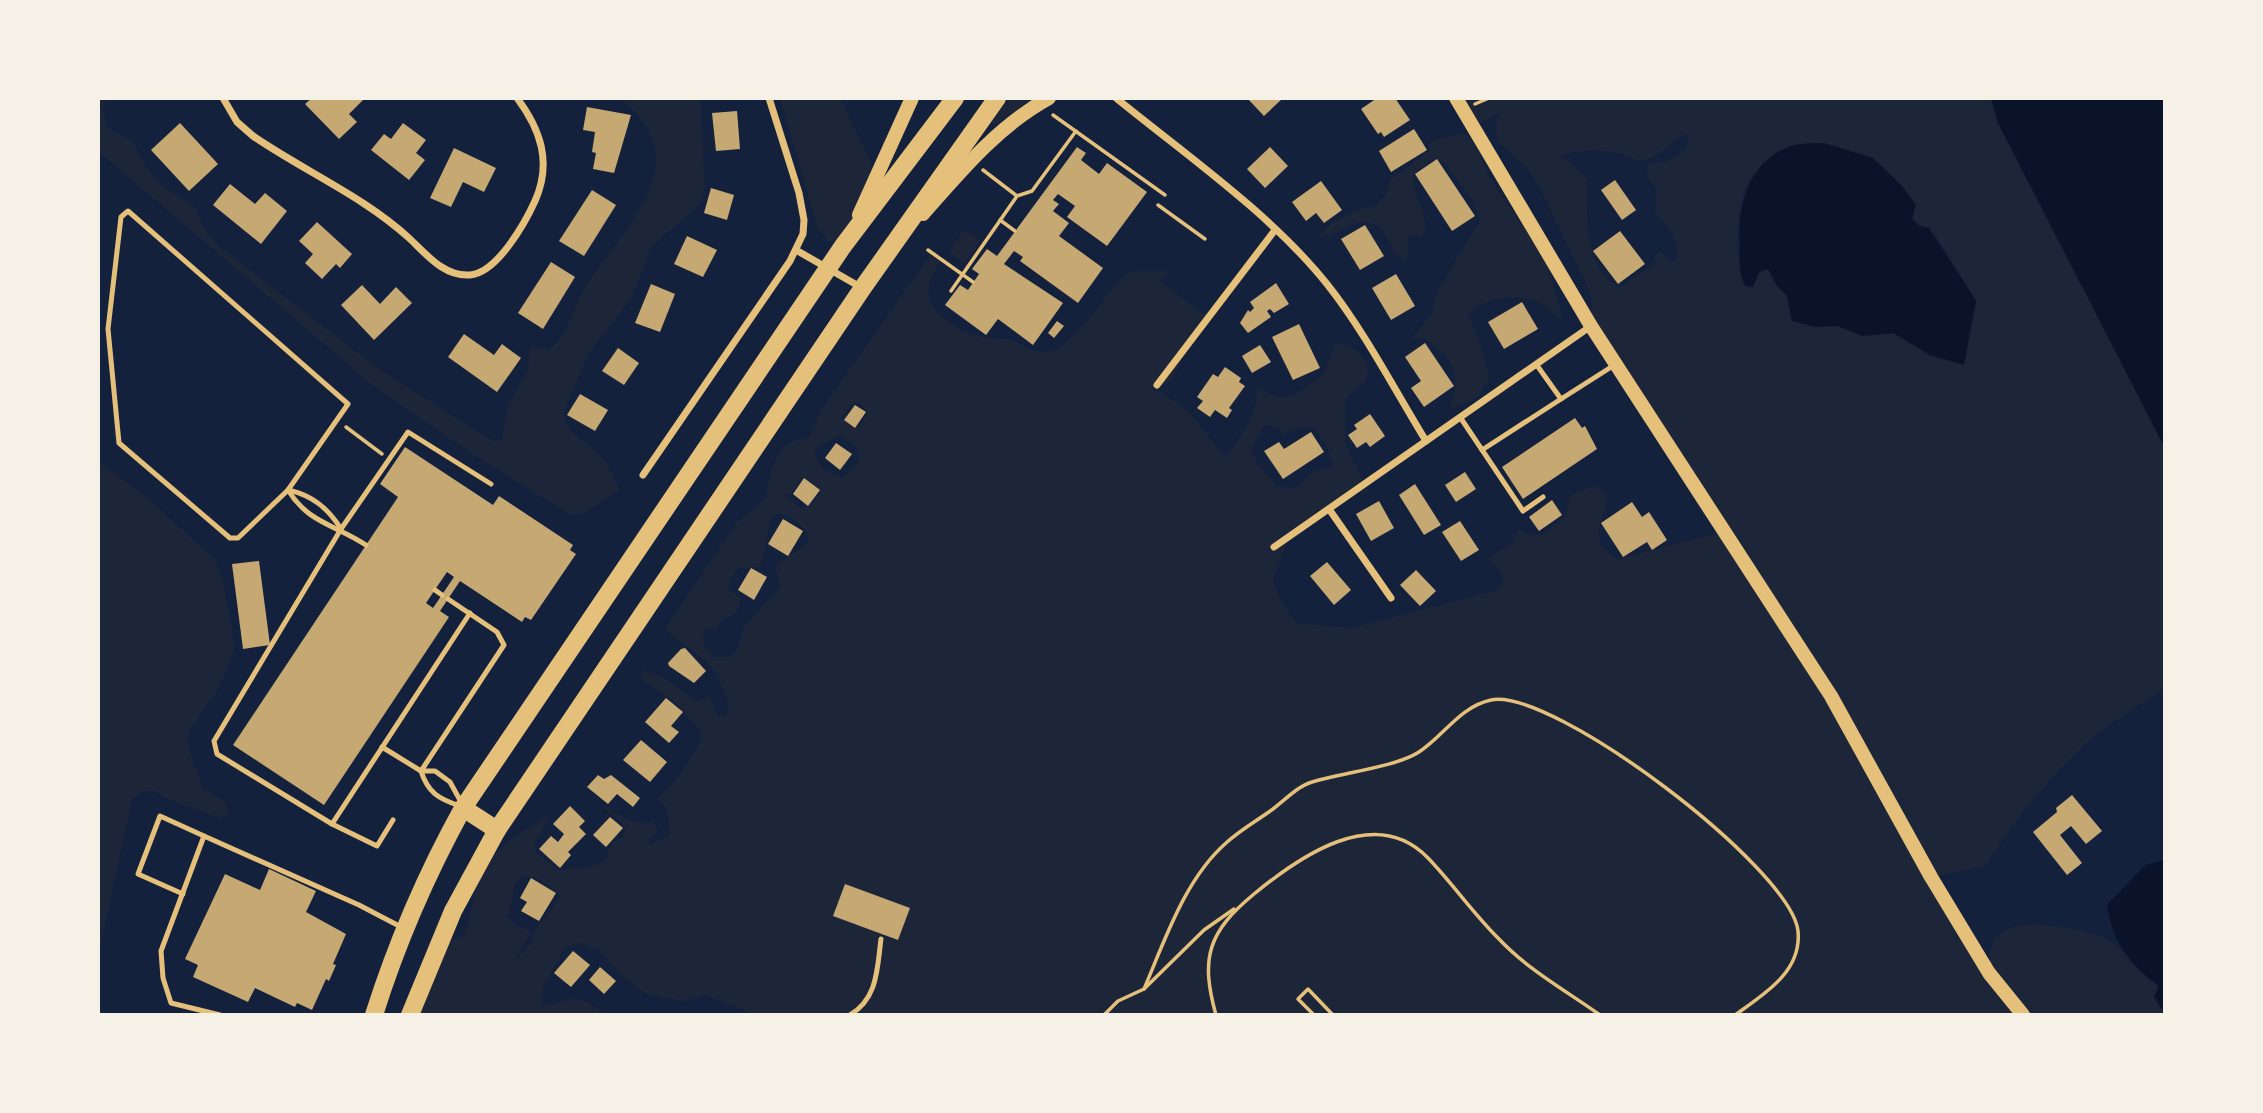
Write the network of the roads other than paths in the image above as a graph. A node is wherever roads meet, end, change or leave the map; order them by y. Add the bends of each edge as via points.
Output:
1 (223, 98) edge
2 (517, 98) edge
3 (769, 98) edge
4 (912, 98) edge
5 (955, 98) edge
6 (997, 98) edge
7 (1456, 98) edge
8 (1119, 99) edge
9 (1048, 105) edge
10 (1275, 230) junction
11 (843, 246) junction
12 (796, 250) junction
13 (880, 262) junction
14 (829, 267) junction
15 (862, 288) junction
16 (1591, 326) junction
17 (1536, 364) junction
18 (1616, 364) junction
19 (1157, 385) dead end
20 (1561, 399) junction
21 (1460, 417) junction
22 (1426, 441) junction
23 (1482, 450) junction
24 (643, 475) dead end
25 (491, 484) dead end
26 (288, 490) junction
27 (1544, 497) dead end
28 (1329, 509) junction
29 (341, 529) junction
30 (366, 545) dead end
31 (1275, 547) dead end
32 (435, 590) dead end
33 (1391, 598) dead end
34 (470, 613) junction
35 (382, 747) junction
36 (421, 771) junction
37 (463, 807) junction
38 (393, 820) dead end
39 (332, 824) junction
40 (497, 830) junction
41 (204, 836) junction
42 (183, 894) junction
43 (403, 928) junction
44 (881, 939) dead end
45 (220, 1015) edge
46 (374, 1015) edge
47 (410, 1015) edge
48 (850, 1015) edge
49 (2023, 1015) edge

1 - 2 street via 237,122 253,136 380,214 443,268 469,275 489,267 516,234 543,178 542,146
3 - 12 street via 801,206 803,234
4 - 11 main road
5 - 11 main road
6 - 13 main road
7 - 16 main road
8 - 10 street
9 - 13 main road via 1032,108 984,149
10 - 19 street
10 - 22 street via 1337,297
11 - 14 main road
12 - 14 street
12 - 24 street
13 - 15 main road
14 - 15 street
14 - 37 main road
15 - 40 main road
16 - 17 street
16 - 18 main road
17 - 20 lane
17 - 21 street
18 - 20 lane
18 - 49 main road via 1831,696 1981,961
20 - 23 lane
21 - 22 street
21 - 23 lane
22 - 28 street
23 - 27 lane via 1524,511
25 - 29 lane via 408,432
26 - 26 lane via 234,539 119,443 108,329 121,218 128,211 346,400 347,408
26 - 29 lane via 306,494 331,513
26 - 29 lane via 299,508 322,524
28 - 31 street
28 - 33 street
29 - 30 lane
29 - 39 lane via 214,741 218,754
32 - 34 lane
34 - 35 lane
34 - 36 lane via 497,632 503,650
35 - 36 lane
35 - 39 lane
36 - 37 lane via 426,788
36 - 37 lane via 435,771 450,782
37 - 40 main road
37 - 43 main road
38 - 39 lane via 377,846
40 - 47 main road via 453,911
41 - 42 lane
41 - 42 lane via 160,817 138,874
41 - 43 lane
42 - 45 lane via 161,951 163,978 172,1003
43 - 46 main road
44 - 48 lane via 870,998

